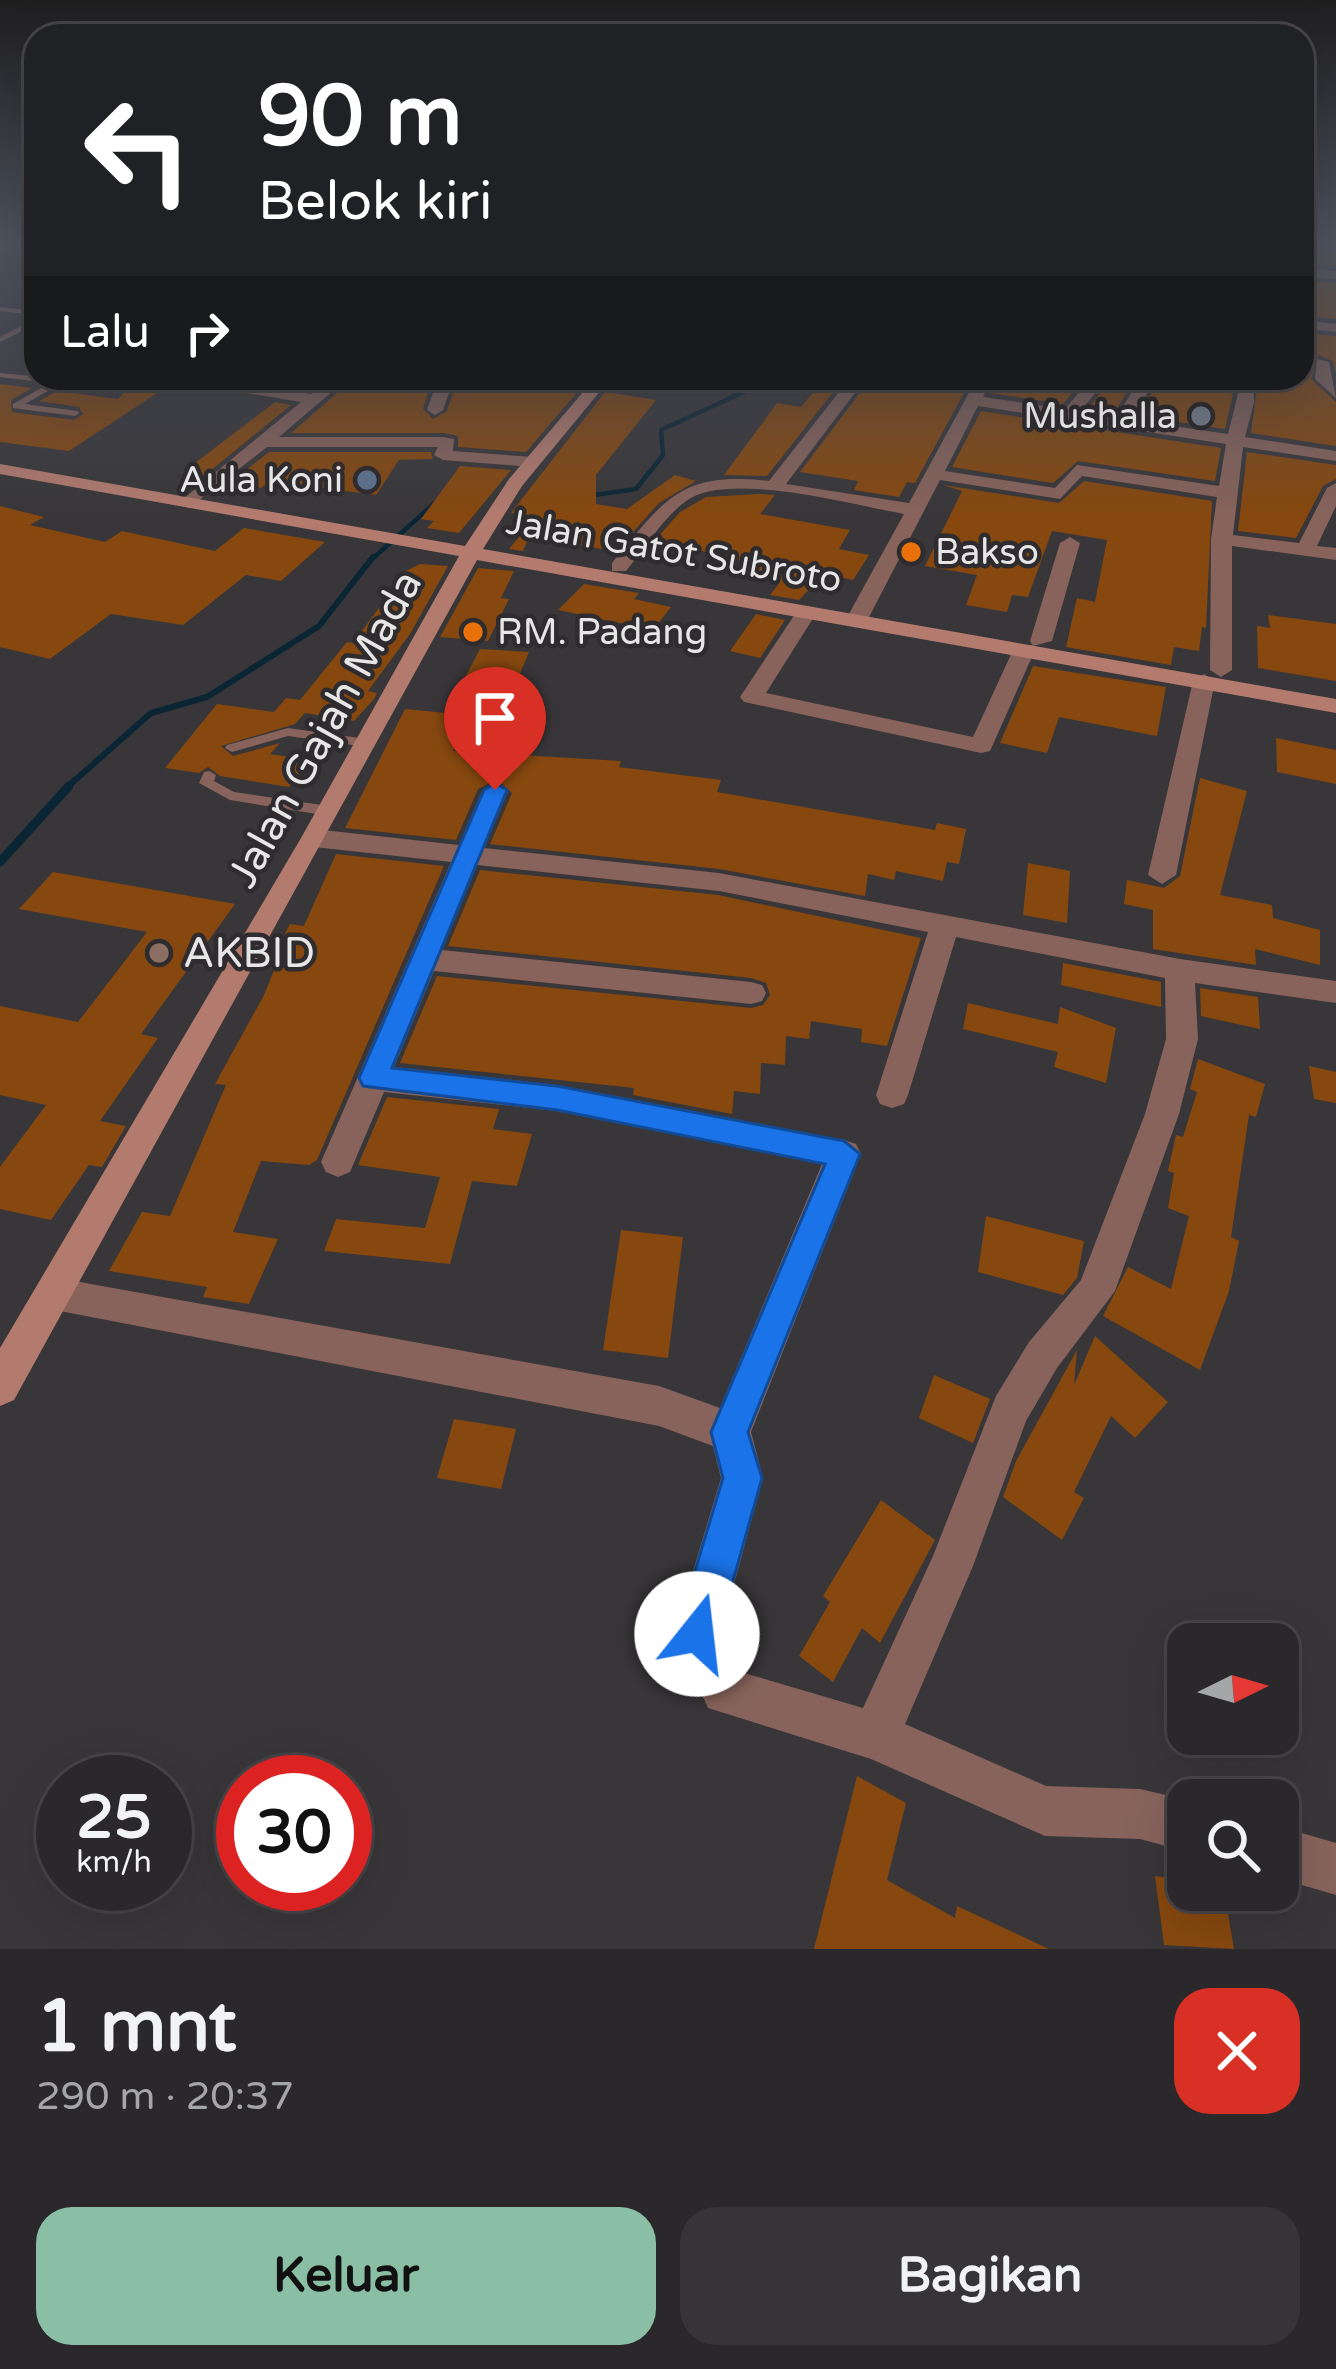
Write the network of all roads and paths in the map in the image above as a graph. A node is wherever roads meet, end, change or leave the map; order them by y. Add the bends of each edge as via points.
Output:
1 (1322, 362) dead end
2 (44, 390) edge
3 (248, 390) edge
4 (325, 390) edge
5 (442, 390) edge
6 (593, 390) edge
7 (849, 390) edge
8 (978, 390) edge
9 (1089, 390) edge
10 (1141, 390) edge
11 (1245, 390) edge
12 (1335, 392) edge
13 (313, 399) junction
14 (972, 400) junction
15 (0, 404) edge
16 (16, 406) junction
17 (435, 410) dead end
18 (75, 413) dead end
19 (1067, 417) junction
20 (1120, 427) junction
21 (263, 442) junction
22 (1235, 442) junction
23 (1336, 456) edge
24 (0, 460) edge
25 (532, 462) junction
26 (0, 469) edge
27 (933, 474) junction
28 (773, 487) junction
29 (1335, 491) edge
30 (1227, 494) junction
31 (195, 498) junction
32 (916, 510) junction
33 (1221, 539) junction
34 (1070, 543) dead end
35 (474, 548) junction
36 (1304, 550) junction
37 (1336, 554) edge
38 (619, 567) junction
39 (806, 612) junction
40 (859, 615) junction
41 (1032, 645) junction
42 (1216, 679) junction
43 (1336, 693) edge
44 (1336, 706) edge
45 (367, 743) junction
46 (232, 748) dead end
47 (208, 775) dead end
48 (495, 790) dead end
49 (322, 825) junction
50 (467, 856) junction
51 (1162, 875) dead end
52 (946, 922) junction
53 (422, 959) junction
54 (1180, 970) junction
55 (1336, 992) edge
56 (751, 993) dead end
57 (374, 1078) junction
58 (892, 1095) dead end
59 (338, 1162) dead end
60 (52, 1295) junction
61 (0, 1386) edge
62 (730, 1432) junction
63 (875, 1736) junction
64 (1167, 1821) edge
65 (1299, 1858) edge
66 (1336, 1869) edge

1 - 12 street
2 - 16 lane
3 - 13 street
4 - 13 street
5 - 17 street
6 - 25 street, Jalan Gajah Mada
7 - 28 street
8 - 14 street
9 - 19 street
10 - 20 street
11 - 22 street
13 - 21 street
14 - 19 street
14 - 27 street
15 - 16 lane
16 - 18 lane
19 - 20 street
20 - 22 street
21 - 25 street via 443,442 442,455
21 - 31 street
22 - 23 street
22 - 30 street
24 - 31 street, Jalan Gatot Subroto
25 - 35 street, Jalan Gajah Mada
26 - 31 street, Jalan Gatot Subroto
27 - 30 street via 1060,494 1077,470
27 - 32 street
28 - 32 street
28 - 38 street via 694,484
29 - 36 street
30 - 33 street
31 - 35 street, Jalan Gatot Subroto
32 - 40 street
33 - 36 street
33 - 42 street
34 - 41 street
35 - 38 street, Jalan Gatot Subroto
35 - 39 street, Jalan Gatot Subroto
35 - 45 street, Jalan Gajah Mada
36 - 37 street
38 - 40 street, Jalan Gatot Subroto
39 - 40 street, Jalan Gatot Subroto
39 - 41 street via 752,697 981,746
40 - 41 street, Jalan Gatot Subroto
41 - 42 street, Jalan Gatot Subroto
42 - 43 street, Jalan Gatot Subroto
42 - 44 street, Jalan Gatot Subroto
42 - 51 street
45 - 46 lane via 288,732
45 - 49 street, Jalan Gajah Mada
47 - 49 lane via 206,783 230,796
48 - 50 street
49 - 50 street
49 - 60 street, Jalan Gajah Mada
50 - 52 street via 719,882
50 - 53 street
52 - 54 street
52 - 58 street
53 - 56 street
53 - 57 street
54 - 55 street
54 - 63 street via 1182,1039 1096,1291 1010,1410
57 - 59 street
57 - 62 street via 557,1098 844,1154
60 - 61 street, Jalan Gajah Mada
60 - 62 street via 659,1406
62 - 63 street via 742,1478 697,1634 725,1691
63 - 64 street via 1045,1811
65 - 66 street

